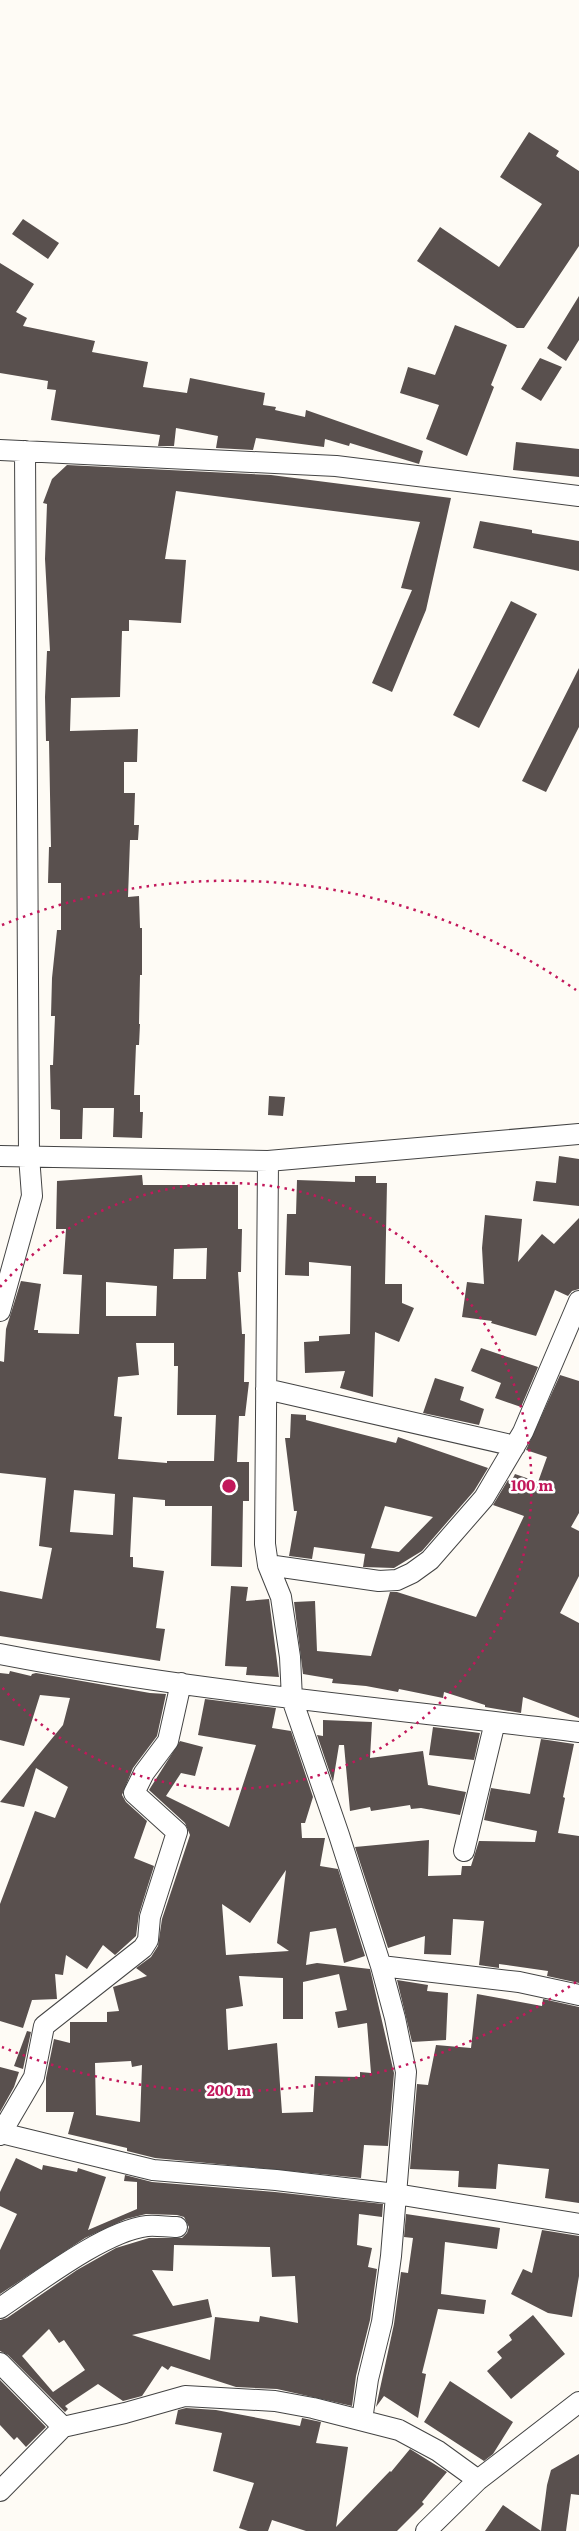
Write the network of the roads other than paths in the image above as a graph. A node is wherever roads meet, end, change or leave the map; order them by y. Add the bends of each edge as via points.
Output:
1 (0, 450) edge
2 (25, 451) junction
3 (579, 496) edge
4 (579, 1134) edge
5 (0, 1156) edge
6 (29, 1156) junction
7 (268, 1161) junction
8 (579, 1301) edge
9 (0, 1311) edge
10 (266, 1389) junction
11 (515, 1446) junction
12 (268, 1565) junction
13 (0, 1654) edge
14 (181, 1683) junction
15 (292, 1699) junction
16 (496, 1722) junction
17 (579, 1732) edge
18 (464, 1851) dead end
19 (381, 1966) junction
20 (579, 1995) edge
21 (1, 2134) edge
22 (396, 2194) junction
23 (579, 2224) edge
24 (177, 2227) dead end
25 (0, 2308) edge
26 (0, 2363) edge
27 (579, 2402) edge
28 (362, 2420) junction
29 (63, 2427) junction
30 (478, 2480) junction
31 (0, 2491) edge
32 (426, 2531) edge

1 - 2 street
2 - 3 street via 336,466
2 - 6 street
4 - 7 street
5 - 6 street
6 - 7 street
6 - 9 street via 32,1196
7 - 10 street
8 - 11 street
10 - 11 street
10 - 12 street via 265,1544
11 - 12 street via 484,1498 430,1560 398,1580
12 - 15 street via 281,1597 290,1657
13 - 14 street
14 - 15 street
14 - 21 street via 168,1741 144,1773 134,1793 177,1832 150,1917 148,1940 143,1948 44,2026 34,2077
15 - 16 street
15 - 19 street
16 - 17 street
16 - 18 street
19 - 20 street via 519,1982
19 - 22 street via 406,2072
21 - 22 street via 153,2170
22 - 23 street
22 - 28 street via 392,2256
24 - 25 street via 147,2226 127,2230 82,2253
26 - 29 street
27 - 30 street
28 - 29 street via 275,2401 185,2396
28 - 30 street via 399,2430 438,2451
29 - 31 street
30 - 32 street

